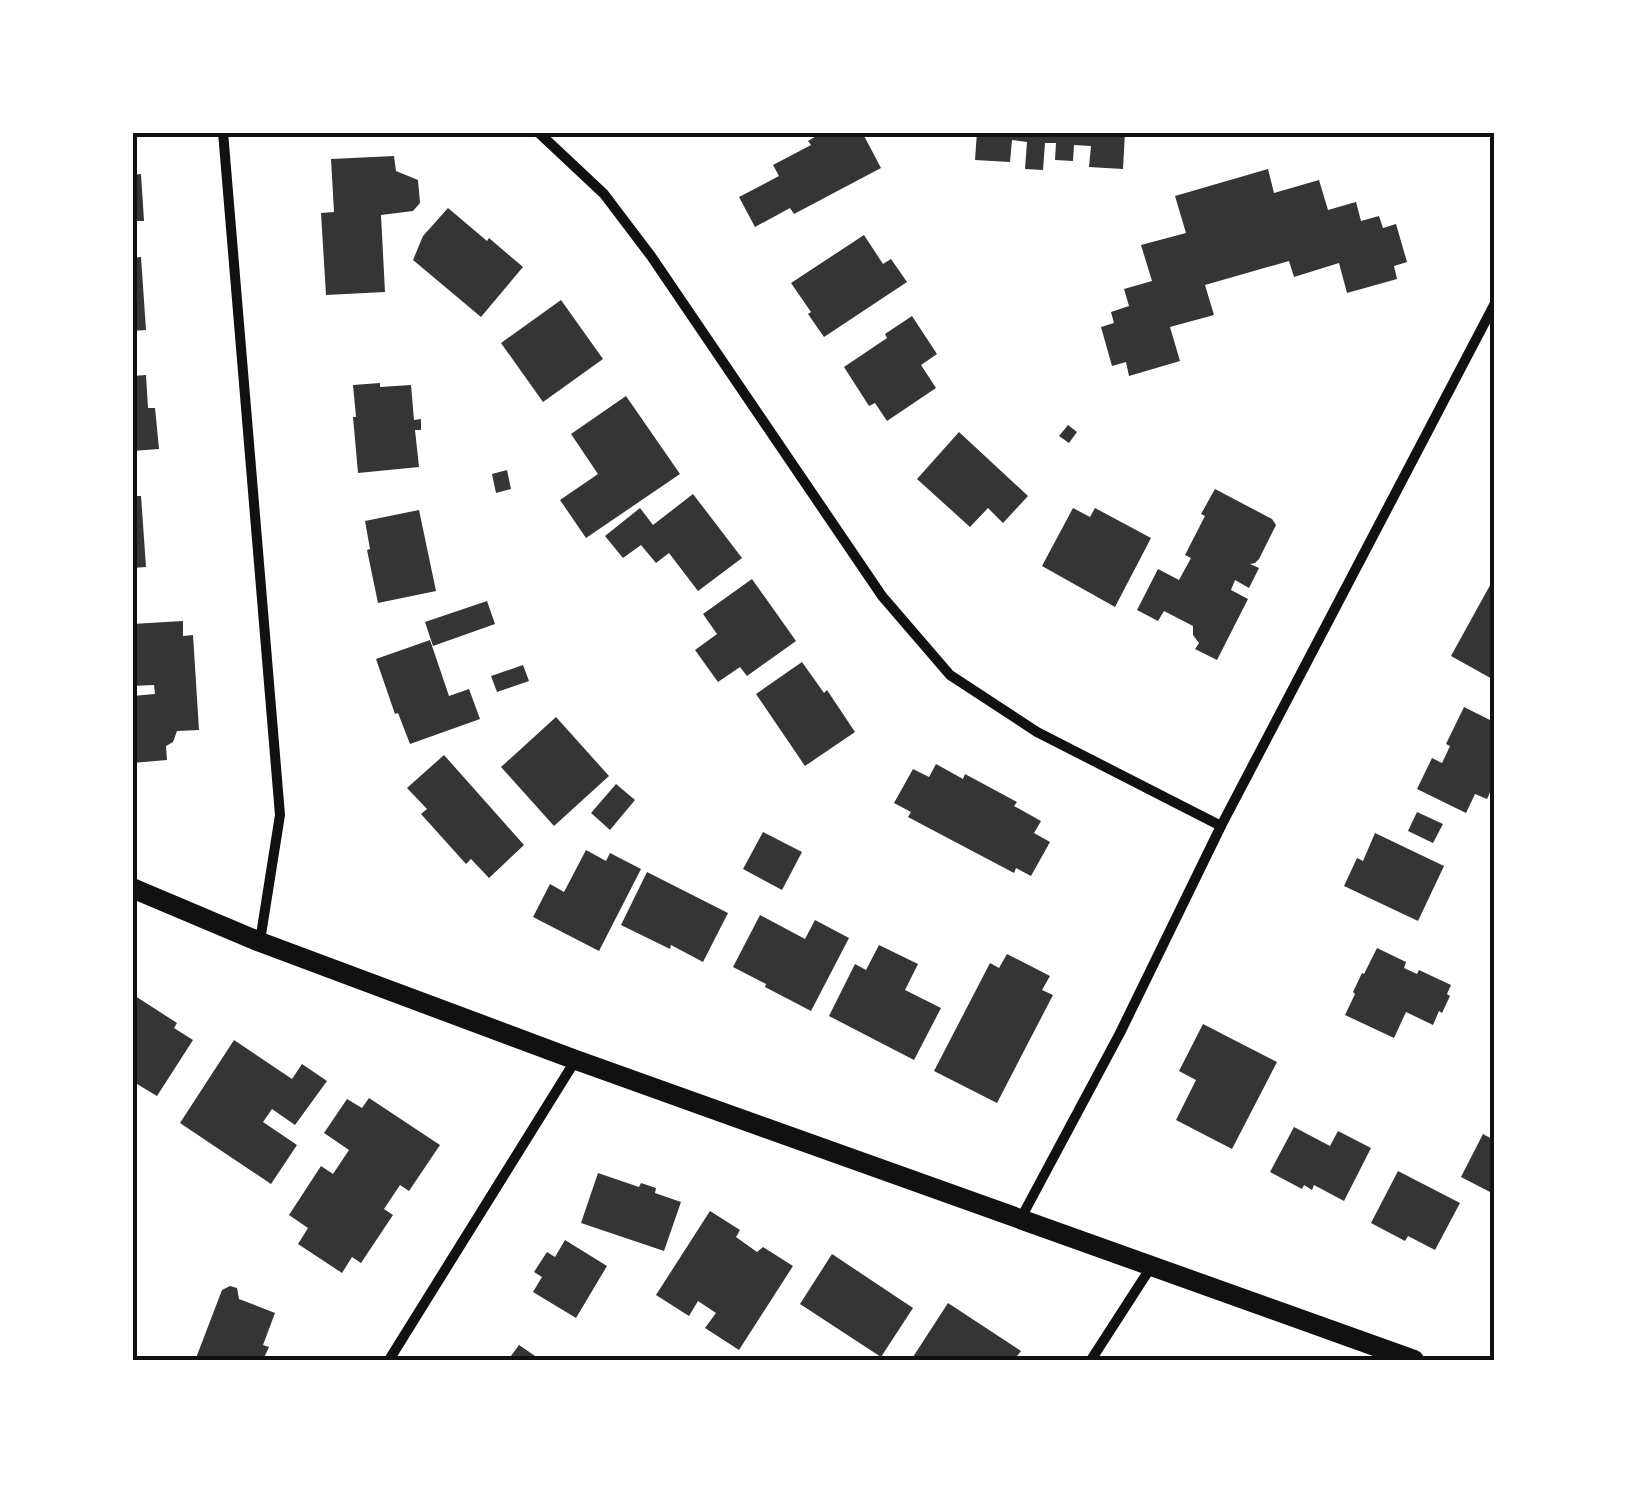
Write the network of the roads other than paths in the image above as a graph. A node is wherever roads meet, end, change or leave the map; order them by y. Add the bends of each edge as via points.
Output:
1 (222, 132) edge
2 (538, 132) edge
3 (1494, 305) edge
4 (1220, 826) junction
5 (132, 888) edge
6 (260, 942) junction
7 (576, 1060) junction
8 (1021, 1220) junction
9 (1151, 1266) junction
10 (389, 1360) edge
11 (1092, 1360) edge
12 (1414, 1360) edge

1 - 6 street via 280,815
2 - 4 street via 604,194 640,241 882,596 950,675 1038,732
3 - 4 street
4 - 8 street
5 - 6 main road
6 - 7 main road
7 - 8 main road
7 - 10 street
8 - 9 main road
9 - 11 street
9 - 12 main road

